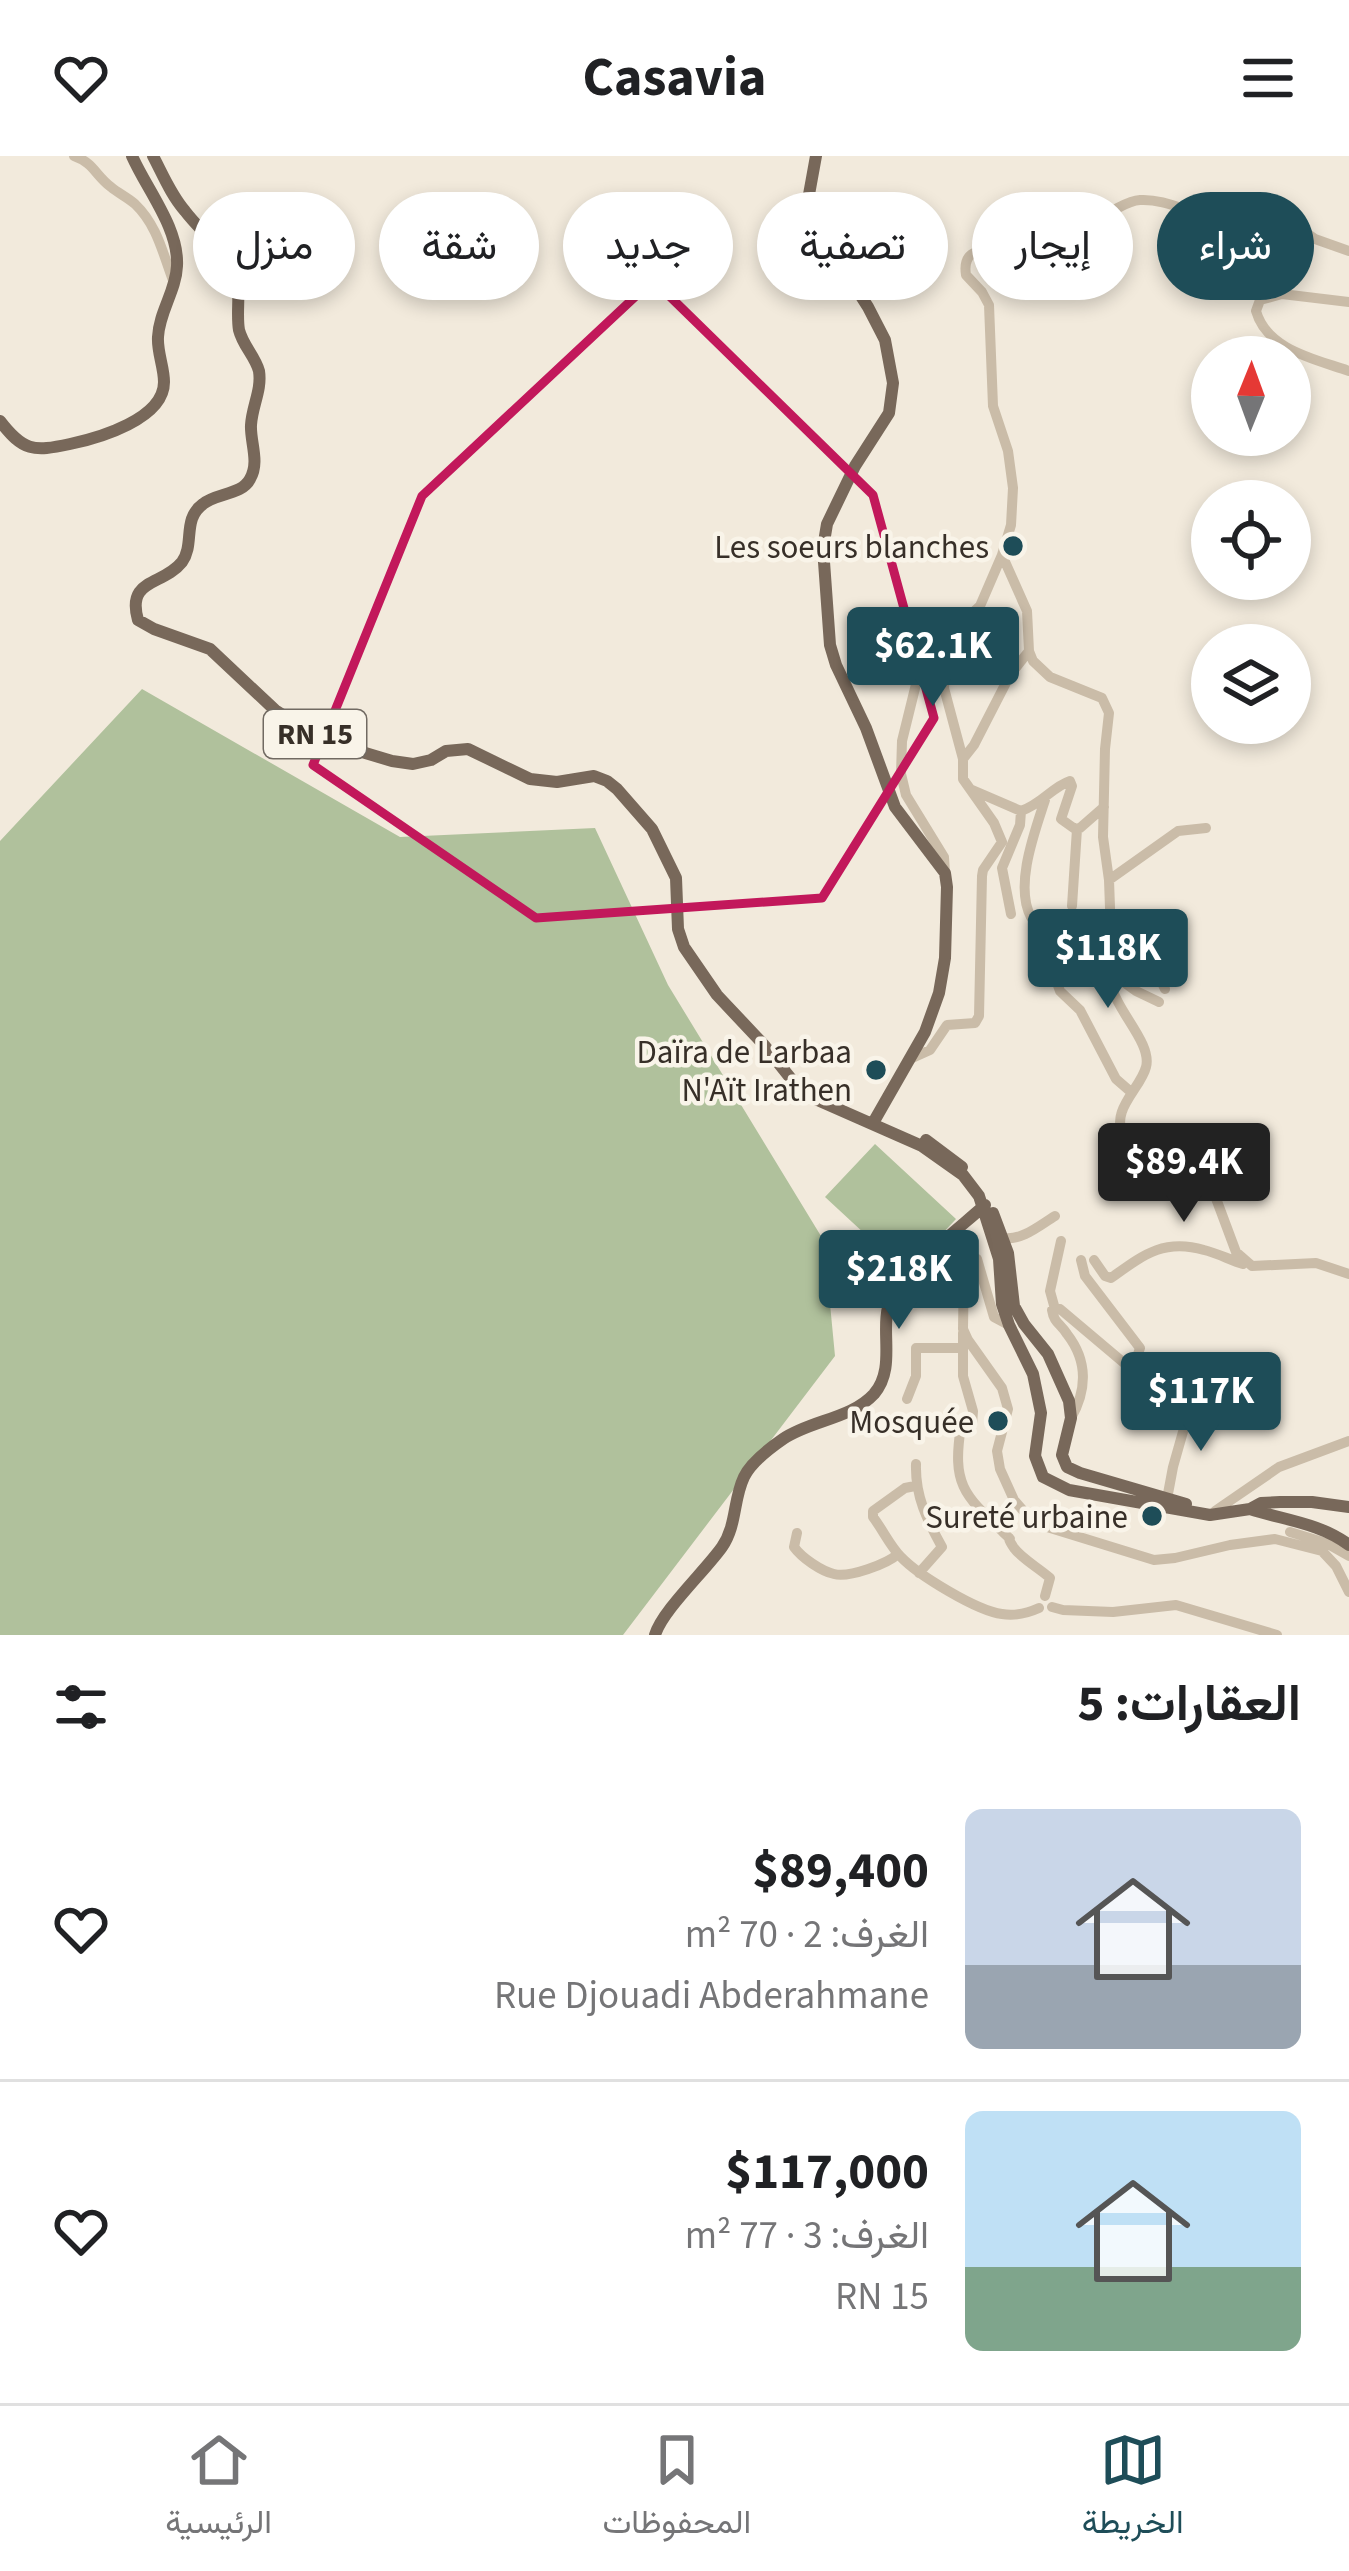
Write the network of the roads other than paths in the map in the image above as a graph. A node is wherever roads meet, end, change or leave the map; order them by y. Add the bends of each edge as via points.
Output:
1 (74, 156) edge
2 (132, 156) edge
3 (153, 156) edge
4 (816, 156) edge
5 (1349, 251) edge
6 (174, 283) junction
7 (1349, 302) edge
8 (1349, 370) edge
9 (0, 421) edge
10 (1002, 555) junction
11 (947, 638) junction
12 (1029, 651) junction
13 (963, 759) junction
14 (967, 787) junction
15 (1045, 800) junction
16 (1104, 807) junction
17 (1021, 811) junction
18 (1206, 828) dead end
19 (1077, 829) junction
20 (945, 873) junction
21 (1109, 880) junction
22 (1072, 906) dead end
23 (1011, 914) dead end
24 (1031, 917) dead end
25 (1146, 949) dead end
26 (1047, 955) dead end
27 (1112, 974) junction
28 (910, 1059) junction
29 (1131, 1092) junction
30 (876, 1125) junction
31 (986, 1205) junction
32 (1055, 1216) dead end
33 (1004, 1238) junction
34 (1061, 1241) dead end
35 (1252, 1266) junction
36 (1349, 1274) edge
37 (1055, 1310) junction
38 (1009, 1325) junction
39 (964, 1329) junction
40 (962, 1348) junction
41 (907, 1400) dead end
42 (1192, 1400) dead end
43 (1072, 1418) junction
44 (1349, 1441) edge
45 (916, 1464) dead end
46 (915, 1486) junction
47 (1167, 1499) junction
48 (1349, 1507) edge
49 (1250, 1509) junction
50 (1220, 1512) junction
51 (1290, 1532) dead end
52 (797, 1533) dead end
53 (1349, 1545) edge
54 (1324, 1547) junction
55 (898, 1554) junction
56 (1349, 1556) edge
57 (919, 1573) junction
58 (1349, 1592) edge
59 (1045, 1604) junction
60 (655, 1635) edge
61 (1277, 1635) edge

1 - 6 street via 143,214
2 - 6 main road via 172,237
3 - 30 main road, RN 15 via 176,200 235,273 241,338 260,386 252,477 196,511 181,563 137,595 138,620 210,649 275,710 342,746 413,764 468,749 530,779 607,781 652,829 676,878 680,939 717,995 801,1089
4 - 20 main road via 813,221 885,340 892,383 889,413 827,524 830,645 895,807
5 - 10 street via 1315,239 1268,206 1230,219 1139,200 1084,217 1024,206 1010,244 971,253 964,268 989,305 993,406 1012,488
6 - 9 main road via 158,334 164,387 146,413 106,436 40,449 21,445
7 - 8 street via 1282,294 1260,300 1256,311 1287,348
10 - 11 street via 980,606
10 - 12 street via 1027,611
11 - 13 street via 946,700
11 - 20 street via 920,673 901,774
12 - 13 street
12 - 16 street via 1050,677 1106,704
13 - 14 street
14 - 17 street
14 - 28 street via 1002,842 982,876 979,1016 947,1025 930,1050
15 - 17 street
15 - 19 street via 1072,782 1061,819
15 - 24 street via 1028,857
16 - 19 street
16 - 21 street
17 - 23 street via 1003,868
18 - 21 street via 1178,831
19 - 22 street
20 - 28 main road via 939,993
21 - 27 street
25 - 27 street via 1162,996
26 - 29 street via 1060,991
27 - 29 street via 1118,1007 1147,1050
28 - 30 main road
29 - 35 street via 1124,1136 1208,1177 1236,1252
30 - 31 main road via 963,1175
31 - 33 main road
31 - 38 main road
31 - 60 main road via 892,1297 886,1367 875,1392 849,1412 798,1430 752,1466 728,1537
32 - 33 street
33 - 43 main road via 1014,1306 1048,1354
34 - 37 street via 1050,1291
35 - 36 street via 1316,1263
35 - 37 street via 1201,1248 1160,1248 1111,1278 1088,1260 1084,1276 1140,1348 1129,1363
37 - 43 street via 1084,1386
38 - 39 street via 994,1317 977,1259 964,1264
38 - 50 main road via 1033,1374 1043,1477 1078,1492
39 - 40 street
39 - 54 street via 1002,1388 1008,1409 1000,1469 1034,1523 1154,1560 1276,1539
40 - 41 street via 916,1348
40 - 59 street via 974,1411 972,1424 961,1426 959,1478 980,1513 1050,1578
42 - 47 street
43 - 47 main road via 1062,1456 1067,1467
44 - 50 street via 1279,1467
45 - 46 street
46 - 55 street via 873,1511
46 - 57 street via 942,1547
47 - 50 main road
48 - 49 main road via 1280,1502
49 - 50 main road
49 - 53 main road via 1322,1528
51 - 54 street
52 - 55 street via 798,1554 832,1574
54 - 56 street
54 - 58 street
55 - 57 street
57 - 59 street via 1000,1614
59 - 61 street via 1113,1612 1176,1605

